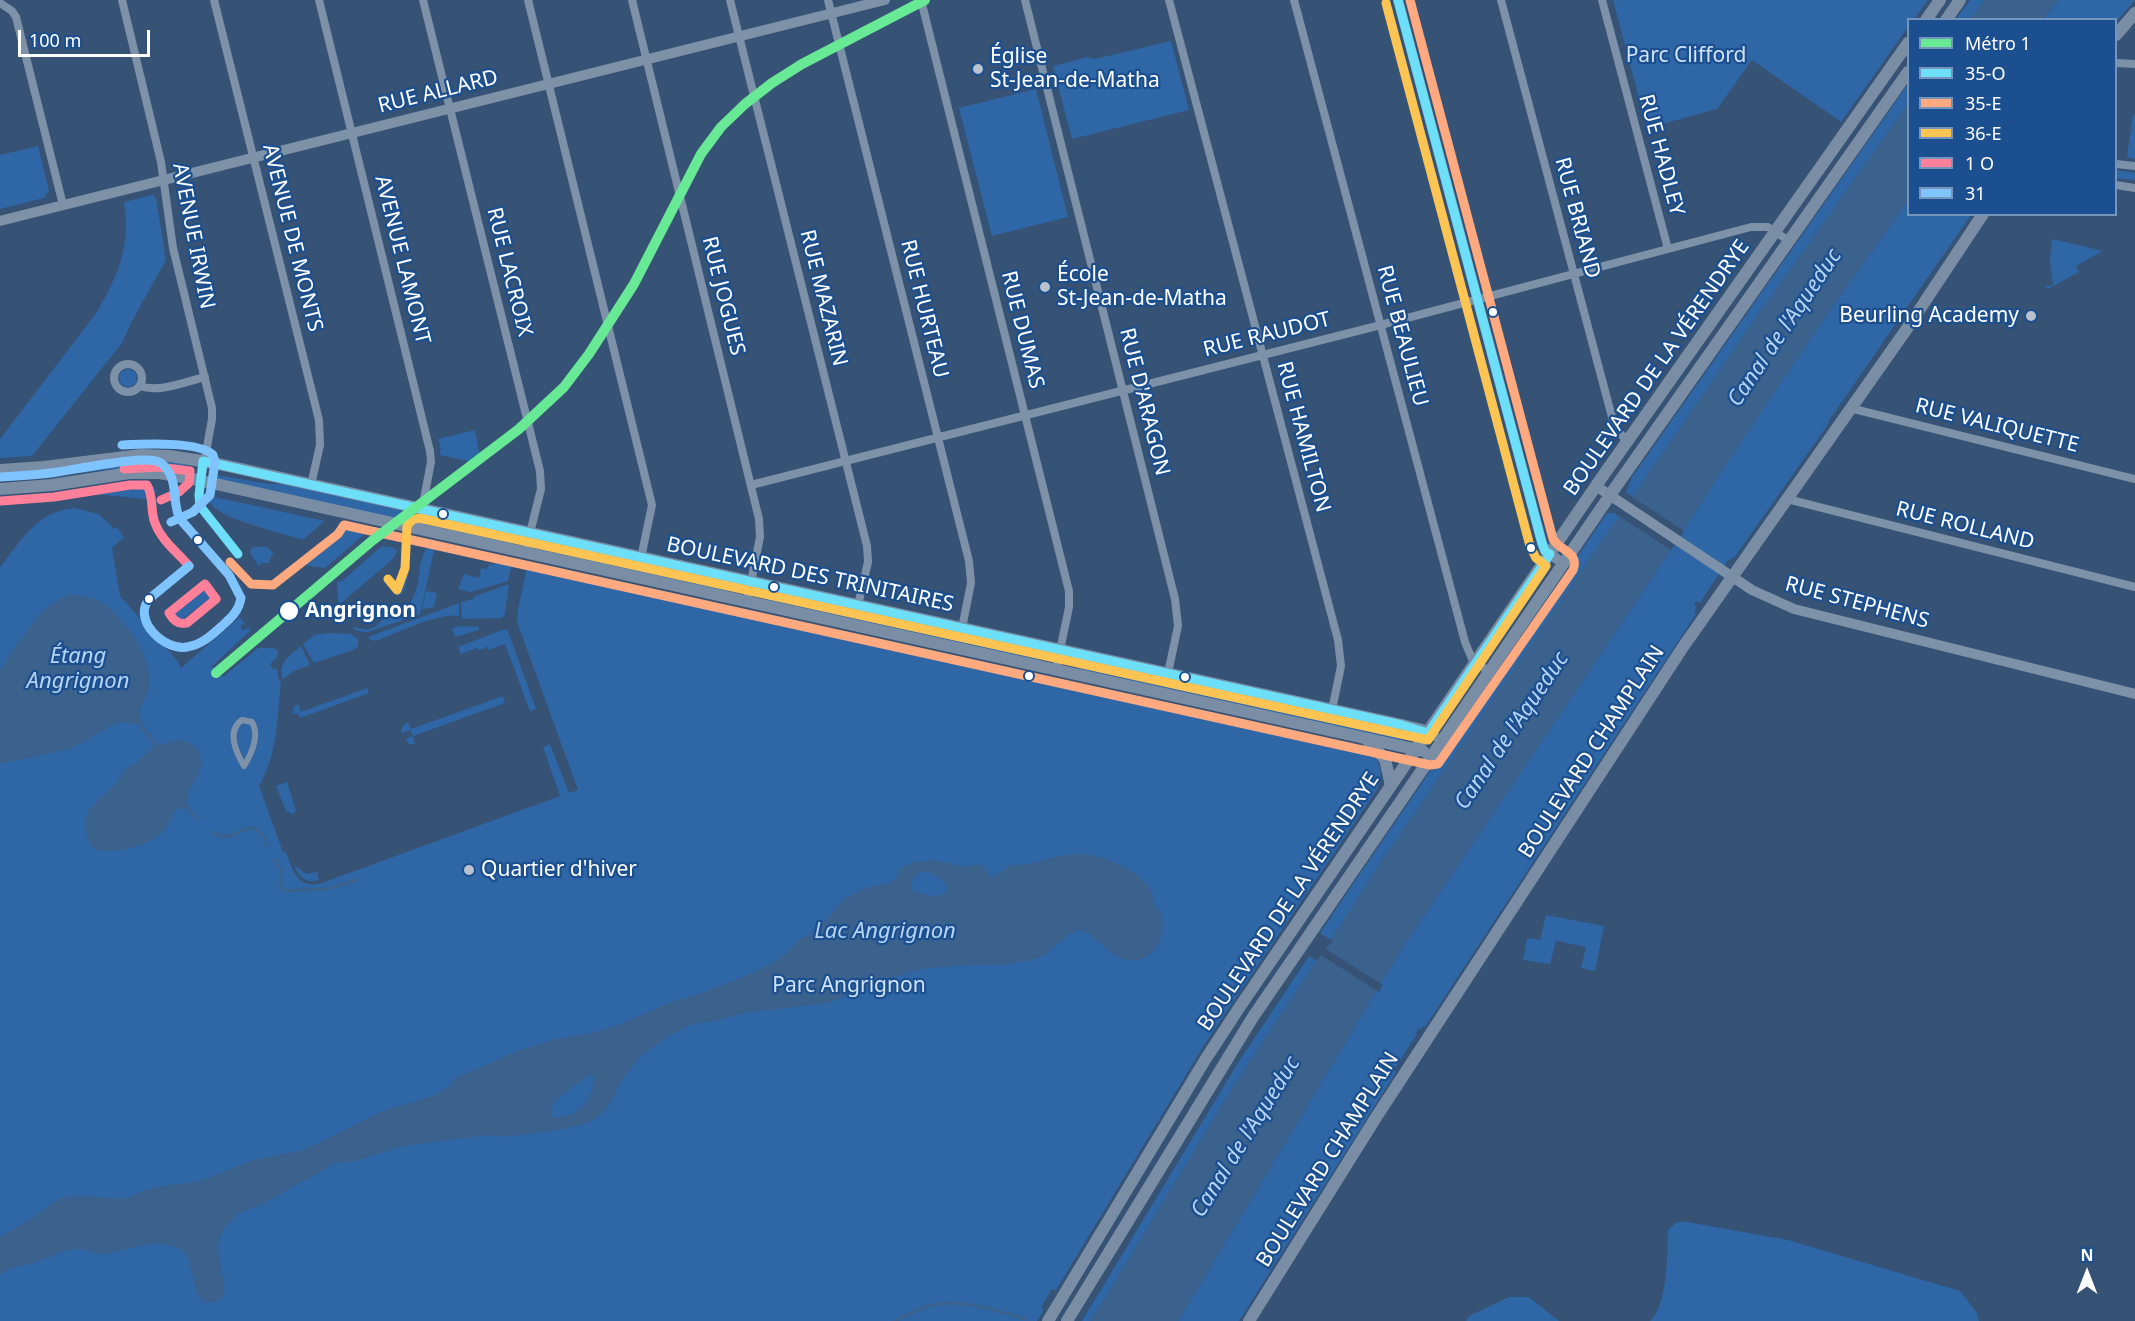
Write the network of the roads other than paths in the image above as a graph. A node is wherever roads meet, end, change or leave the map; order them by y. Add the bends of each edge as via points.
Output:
1 (122, 0) edge
2 (214, 0) edge
3 (319, 0) edge
4 (423, 0) edge
5 (528, 0) edge
6 (632, 0) edge
7 (730, 0) edge
8 (828, 0) edge
9 (885, 0) edge
10 (921, 0) edge
11 (1025, 0) edge
12 (1169, 0) edge
13 (1294, 0) edge
14 (1398, 0) edge
15 (1501, 0) edge
16 (1602, 0) edge
17 (1940, 0) edge
18 (1960, 0) edge
19 (0, 3) edge
20 (2135, 13) edge
21 (831, 14) junction
22 (1927, 18) edge
23 (1947, 18) edge
24 (2117, 33) edge
25 (739, 37) junction
26 (1907, 44) edge
27 (646, 60) junction
28 (2117, 63) edge
29 (2135, 64) edge
30 (1907, 73) edge
31 (549, 84) junction
32 (451, 109) junction
33 (352, 134) junction
34 (254, 158) junction
35 (2117, 164) edge
36 (2135, 166) edge
37 (164, 181) junction
38 (2117, 184) edge
39 (2135, 188) edge
40 (63, 205) junction
41 (1982, 216) edge
42 (0, 221) edge
43 (1776, 232) junction
44 (1789, 241) junction
45 (1668, 249) junction
46 (1573, 274) junction
47 (1477, 299) junction
48 (1380, 325) junction
49 (1263, 354) junction
50 (205, 377) junction
51 (140, 386) dead end
52 (1123, 390) junction
53 (1850, 408) junction
54 (1025, 415) junction
55 (938, 438) junction
56 (1628, 441) junction
57 (203, 461) junction
58 (845, 461) junction
59 (0, 470) edge
60 (2135, 479) edge
61 (201, 480) junction
62 (311, 485) junction
63 (751, 485) junction
64 (1596, 486) junction
65 (0, 489) edge
66 (1609, 495) junction
67 (1786, 499) junction
68 (422, 510) junction
69 (418, 530) junction
70 (531, 533) junction
71 (525, 553) junction
72 (1550, 554) junction
73 (641, 558) junction
74 (1563, 563) junction
75 (1732, 576) junction
76 (751, 582) junction
77 (2135, 587) edge
78 (747, 602) junction
79 (858, 605) junction
80 (962, 628) junction
81 (1060, 650) junction
82 (1476, 663) junction
83 (1056, 670) junction
84 (1489, 672) junction
85 (1168, 673) junction
86 (2135, 694) edge
87 (1332, 710) junction
88 (1428, 733) junction
89 (1363, 738) junction
90 (1442, 741) junction
91 (1416, 749) junction
92 (1433, 753) junction
93 (244, 765) joint
94 (1391, 786) junction
95 (1048, 1321) edge
96 (1067, 1321) edge
97 (1250, 1321) edge

1 - 37 street, AVENUE IRWIN
2 - 34 street, AVENUE DE MONTS
3 - 33 street, AVENUE LAMONT
4 - 32 street, RUE LACROIX
5 - 31 street
6 - 27 street, RUE JOGUES
7 - 25 street, RUE MAZARIN
8 - 21 street, RUE HURTEAU
9 - 21 street, RUE ALLARD
10 - 54 street, RUE DUMAS
11 - 52 street, RUE D'ARAGON
12 - 49 street, RUE HAMILTON
13 - 48 street, RUE BEAULIEU
14 - 47 street
15 - 46 street, RUE BRIAND
16 - 45 street, RUE HADLEY
17 - 22 main road
18 - 23 main road
19 - 40 street via 16,17
20 - 24 main road
21 - 25 street, RUE ALLARD
21 - 55 street, RUE HURTEAU
25 - 27 street, RUE ALLARD
25 - 58 street, RUE MAZARIN
26 - 43 main road, BOULEVARD DE LA VÉRENDRYE
27 - 31 street, RUE ALLARD
27 - 63 street, RUE JOGUES
28 - 29 street
30 - 44 main road, BOULEVARD DE LA VÉRENDRYE
31 - 32 street, RUE ALLARD
31 - 73 street via 652,505
32 - 33 street, RUE ALLARD
32 - 70 street, RUE LACROIX via 540,471 541,489
33 - 34 street, RUE ALLARD
33 - 68 street, AVENUE LAMONT via 430,451
34 - 37 street, RUE ALLARD
34 - 62 street, AVENUE DE MONTS via 319,420 320,445
35 - 36 street
37 - 40 street, RUE ALLARD
37 - 50 street, AVENUE IRWIN via 173,248
38 - 39 street
40 - 42 street, RUE ALLARD
41 - 53 main road, BOULEVARD CHAMPLAIN
43 - 44 street, RUE RAUDOT
43 - 45 street, RUE RAUDOT via 1768,226 1756,226
43 - 56 main road, BOULEVARD DE LA VÉRENDRYE
44 - 66 main road, BOULEVARD DE LA VÉRENDRYE
45 - 46 street, RUE RAUDOT
46 - 47 street, RUE RAUDOT
46 - 56 street, RUE BRIAND via 1611,417
47 - 48 street, RUE RAUDOT
47 - 72 street via 1542,543
48 - 49 street, RUE RAUDOT
48 - 82 street, RUE BEAULIEU via 1465,642
49 - 52 street, RUE RAUDOT
49 - 87 street, RUE HAMILTON via 1338,640 1341,666
50 - 51 street via 166,387
50 - 57 street, AVENUE IRWIN via 212,413
52 - 54 street, RUE RAUDOT
52 - 85 street, RUE D'ARAGON via 1177,609 1178,626
53 - 60 street, RUE VALIQUETTE
53 - 67 main road, BOULEVARD CHAMPLAIN
54 - 55 street, RUE RAUDOT
54 - 81 street, RUE DUMAS via 1069,591 1070,607
55 - 58 street, RUE RAUDOT
55 - 80 street, RUE HURTEAU via 971,568 971,591
56 - 64 main road, BOULEVARD DE LA VÉRENDRYE
57 - 59 main road, BOULEVARD DES TRINITAIRES via 141,454
57 - 61 street, AVENUE IRWIN
57 - 62 main road, BOULEVARD DES TRINITAIRES
58 - 63 street, RUE RAUDOT
58 - 79 street, RUE MAZARIN via 868,554
61 - 65 main road, BOULEVARD DES TRINITAIRES via 129,473
61 - 69 main road, BOULEVARD DES TRINITAIRES
62 - 68 main road, BOULEVARD DES TRINITAIRES
63 - 76 street, RUE JOGUES via 761,528
64 - 66 street, RUE STEPHENS
64 - 72 main road, BOULEVARD DE LA VÉRENDRYE
66 - 74 main road, BOULEVARD DE LA VÉRENDRYE
66 - 75 street, RUE STEPHENS
67 - 75 main road, BOULEVARD CHAMPLAIN
67 - 77 street, RUE ROLLAND
68 - 69 street, AVENUE LAMONT
68 - 70 main road, BOULEVARD DES TRINITAIRES
69 - 71 main road, BOULEVARD DES TRINITAIRES
70 - 71 street, RUE LACROIX
70 - 73 main road, BOULEVARD DES TRINITAIRES
71 - 78 main road, BOULEVARD DES TRINITAIRES
72 - 74 street
72 - 82 main road, BOULEVARD DE LA VÉRENDRYE
73 - 76 main road, BOULEVARD DES TRINITAIRES
74 - 84 main road, BOULEVARD DE LA VÉRENDRYE
75 - 86 street, RUE STEPHENS via 1794,609
75 - 97 main road, BOULEVARD CHAMPLAIN via 1375,1119
76 - 78 street, RUE JOGUES
76 - 79 main road, BOULEVARD DES TRINITAIRES
78 - 83 main road, BOULEVARD DES TRINITAIRES
79 - 80 main road, BOULEVARD DES TRINITAIRES
80 - 81 main road, BOULEVARD DES TRINITAIRES
81 - 83 street, RUE DUMAS
81 - 85 main road, BOULEVARD DES TRINITAIRES
82 - 84 street
82 - 88 main road, BOULEVARD DE LA VÉRENDRYE
83 - 89 main road, BOULEVARD DES TRINITAIRES
84 - 90 main road, BOULEVARD DE LA VÉRENDRYE
85 - 87 main road, BOULEVARD DES TRINITAIRES
87 - 88 main road, BOULEVARD DES TRINITAIRES
88 - 90 main road, BOULEVARD DES TRINITAIRES
88 - 91 main road, BOULEVARD DE LA VÉRENDRYE
89 - 91 main road, BOULEVARD DES TRINITAIRES
89 - 94 main road via 1385,759
90 - 92 main road, BOULEVARD DE LA VÉRENDRYE
91 - 92 main road, BOULEVARD DES TRINITAIRES
91 - 94 main road, BOULEVARD DE LA VÉRENDRYE
92 - 96 main road, BOULEVARD DE LA VÉRENDRYE via 1235,1044
93 - 93 street via 256,732 247,720 237,724 233,734
94 - 95 main road, BOULEVARD DE LA VÉRENDRYE via 1205,1060

